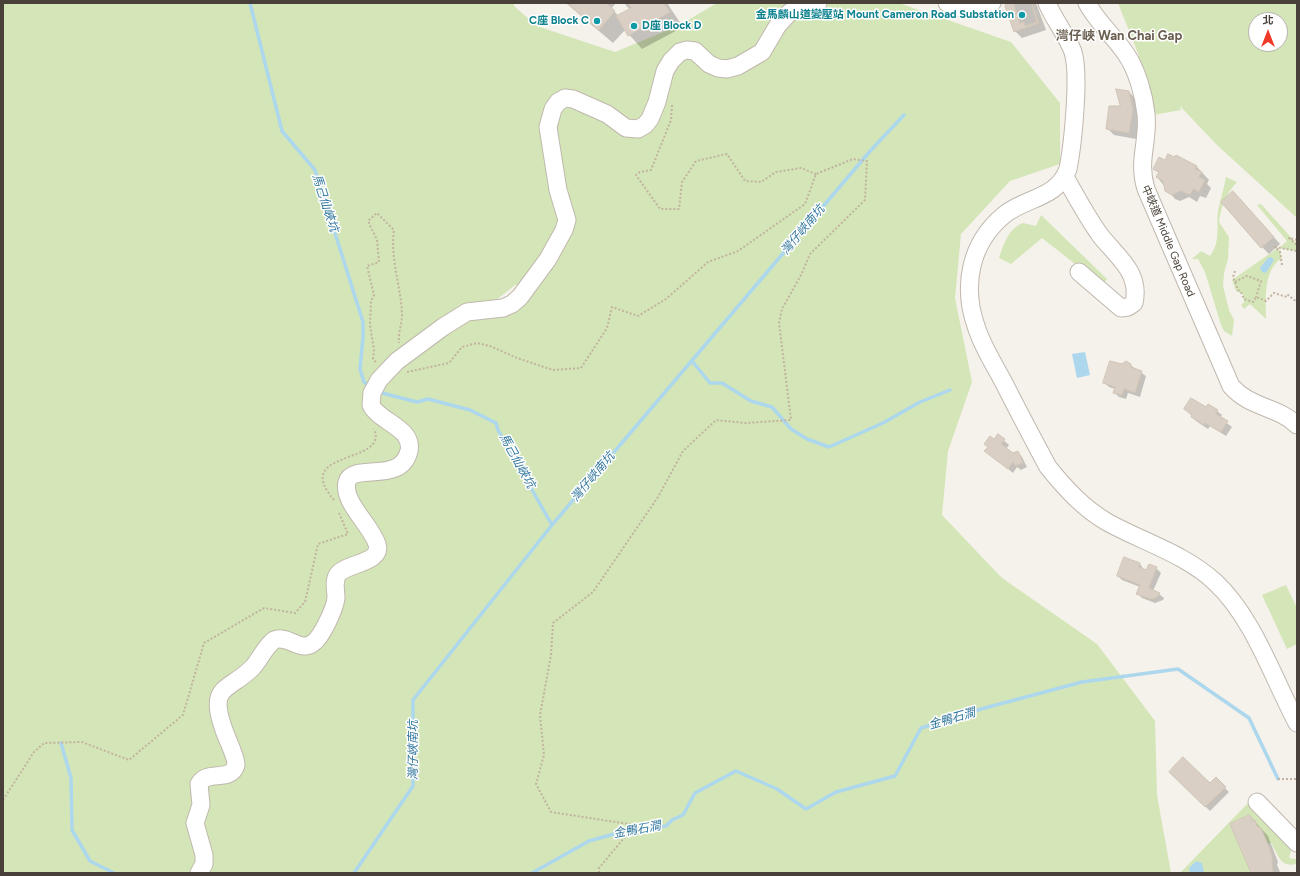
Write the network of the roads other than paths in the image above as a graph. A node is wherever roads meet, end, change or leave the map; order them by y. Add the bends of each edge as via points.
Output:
1 (818, 3) edge
2 (948, 3) edge
3 (992, 3) edge
4 (1047, 3) edge
5 (1087, 3) edge
6 (1065, 177) junction
7 (1078, 272) dead end
8 (1297, 425) edge
9 (1297, 723) edge
10 (1257, 802) dead end
11 (1297, 843) edge
12 (199, 873) edge

1 - 12 street via 790,12 778,25 762,52 738,66 718,68 709,64 695,51 680,52 665,71 650,119 638,129 626,128 607,114 573,99 565,98 553,109 548,127 566,222 548,259 512,304 503,308 467,312 402,357 382,376 371,396 371,405 378,415 403,432 409,448 405,460 396,469 356,474 347,482 351,501 371,532 377,551 369,559 338,574 335,581 336,599 315,643 303,646 284,639 274,640 250,670 221,693 218,712 236,765 230,774 206,778 199,784 201,805 195,823 204,855 204,864
2 - 3 street via 974,11
4 - 6 street via 1068,40 1076,65 1070,158
5 - 8 street, 中峽道 Middle Gap Road via 1132,66 1146,113 1142,177 1231,386 1245,400 1281,413
6 - 7 street via 1100,235 1127,266 1135,285 1134,302 1128,307 1121,308
6 - 9 street via 1054,190 1019,205 1003,216 981,241 975,254 969,281 969,297 976,326 1048,467 1083,505 1106,522 1185,560 1216,582 1245,619
10 - 11 street

